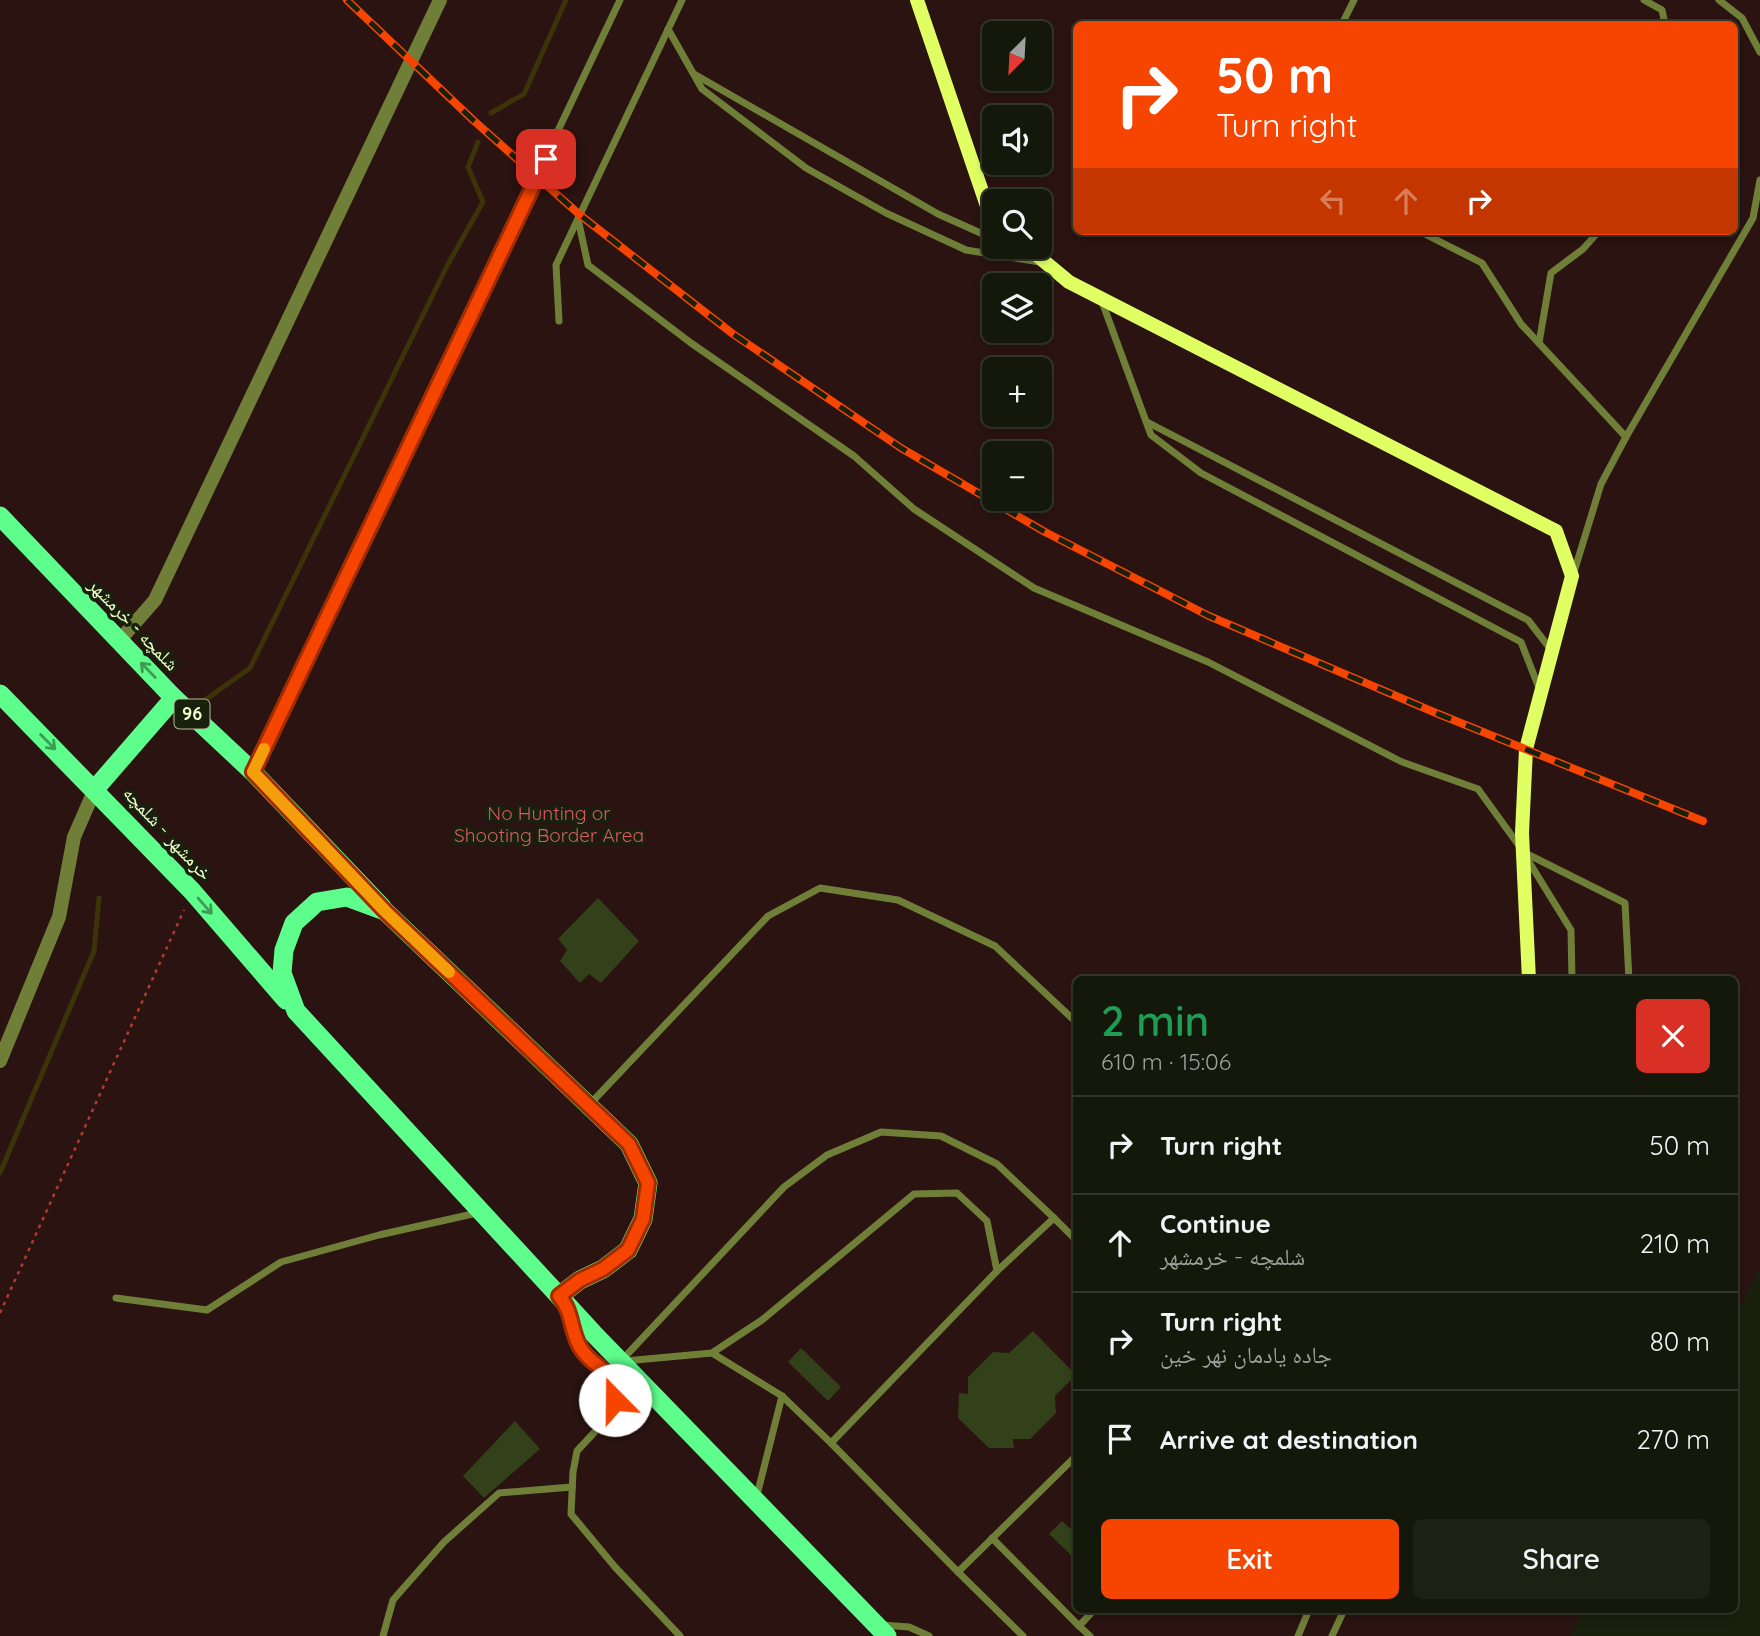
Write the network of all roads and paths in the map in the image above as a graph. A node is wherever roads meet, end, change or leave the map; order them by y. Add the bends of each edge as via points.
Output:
1 (440, 0) edge
2 (620, 0) edge
3 (682, 0) edge
4 (917, 0) edge
5 (1354, 0) edge
6 (1644, 0) edge
7 (1720, 0) edge
8 (1344, 21) edge
9 (1664, 21) edge
10 (668, 29) junction
11 (1760, 52) edge
12 (694, 74) junction
13 (1760, 180) edge
14 (982, 191) edge
15 (578, 219) junction
16 (982, 234) edge
17 (1427, 235) edge
18 (1595, 235) edge
19 (1038, 259) edge
20 (1042, 259) edge
21 (1047, 263) junction
22 (1101, 299) junction
23 (559, 321) dead end
24 (1539, 343) junction
25 (1147, 422) junction
26 (1626, 437) junction
27 (0, 516) edge
28 (1573, 576) junction
29 (119, 641) junction
30 (1553, 652) junction
31 (0, 694) edge
32 (1541, 694) junction
33 (174, 698) junction
34 (253, 772) junction
35 (95, 789) junction
36 (1523, 851) junction
37 (192, 891) junction
38 (385, 911) junction
39 (1528, 976) edge
40 (1572, 976) edge
41 (1629, 976) edge
42 (296, 1011) junction
43 (1073, 1018) edge
44 (0, 1061) edge
45 (589, 1105) junction
46 (481, 1212) junction
47 (1054, 1218) junction
48 (1073, 1237) edge
49 (997, 1271) junction
50 (116, 1298) dead end
51 (563, 1301) junction
52 (0, 1313) edge
53 (712, 1353) junction
54 (621, 1361) junction
55 (782, 1396) junction
56 (831, 1443) junction
57 (1073, 1459) edge
58 (572, 1487) junction
59 (756, 1500) junction
60 (992, 1538) junction
61 (958, 1572) junction
62 (1091, 1613) edge
63 (1308, 1613) edge
64 (1343, 1613) edge
65 (1079, 1626) junction
66 (881, 1630) edge
67 (383, 1636) edge
68 (680, 1636) edge
69 (929, 1636) edge
70 (1023, 1636) edge
71 (1090, 1636) edge
72 (1298, 1636) edge
73 (1332, 1636) edge

1 - 29 street via 155,600
2 - 34 lane
3 - 10 lane
4 - 14 main road
5 - 8 lane
6 - 9 lane via 1662,10
7 - 11 lane via 1742,18
10 - 12 lane
10 - 15 lane
12 - 16 lane via 938,214
12 - 21 lane via 702,89 807,168 886,213 966,250
13 - 26 lane via 1753,218
15 - 23 lane via 556,265
15 - 36 lane via 588,265 854,456 914,509 1034,587 1208,662 1402,762 1478,789
17 - 24 lane via 1482,263 1521,324
18 - 24 lane via 1551,273
19 - 21 lane
20 - 21 main road
21 - 22 main road via 1069,282
22 - 25 lane
22 - 28 main road via 1556,531
24 - 26 lane
25 - 30 lane via 1528,620
25 - 32 lane via 1151,435 1201,472 1521,642
26 - 28 lane via 1601,484
27 - 29 highway, شلمچه - خرمشهر / 96
28 - 30 main road
33 -> 29 highway, شلمچه - خرمشهر / 96
30 - 32 main road
31 -> 35 highway, خرمشهر - شلمچه / 96
32 - 36 main road via 1526,749
33 - 34 highway, شلمچه - خرمشهر / 96
33 - 35 highway
34 - 38 highway, شلمچه - خرمشهر / 96
35 - 37 highway, خرمشهر - شلمچه / 96
35 - 44 street via 74,837 59,917
36 - 39 main road
36 - 40 lane via 1570,930
36 - 41 lane via 1625,903
37 -> 42 highway, خرمشهر - شلمچه / 96
37 - 52 path
38 - 42 highway, 96 via 347,897 317,902 294,923 282,973
38 - 45 highway, 96
42 - 46 highway, 96
43 - 45 lane via 995,946 898,900 820,888 768,916
45 - 51 highway, 96 via 629,1144 648,1183 643,1219 628,1250 580,1280
46 - 50 lane via 281,1262 206,1311
46 - 51 highway, 96
47 - 48 lane
47 - 49 lane
47 - 54 lane via 997,1164 941,1136 881,1132 827,1155 784,1187
49 - 53 lane via 988,1221 957,1193 914,1195 762,1320
49 - 56 lane
51 - 54 highway
51 - 58 lane via 580,1347 613,1380 615,1400 603,1423 577,1451
53 - 54 lane
53 - 55 lane
54 - 59 highway
55 - 56 lane
55 - 59 lane
56 - 61 lane
57 - 60 lane
58 - 67 lane via 499,1493 444,1542 393,1600
58 - 68 lane via 571,1514
59 - 66 highway
60 - 61 lane
60 - 65 lane
61 - 70 lane
62 - 65 lane
63 - 72 lane
64 - 73 lane
65 - 71 lane
66 - 69 lane via 909,1627

